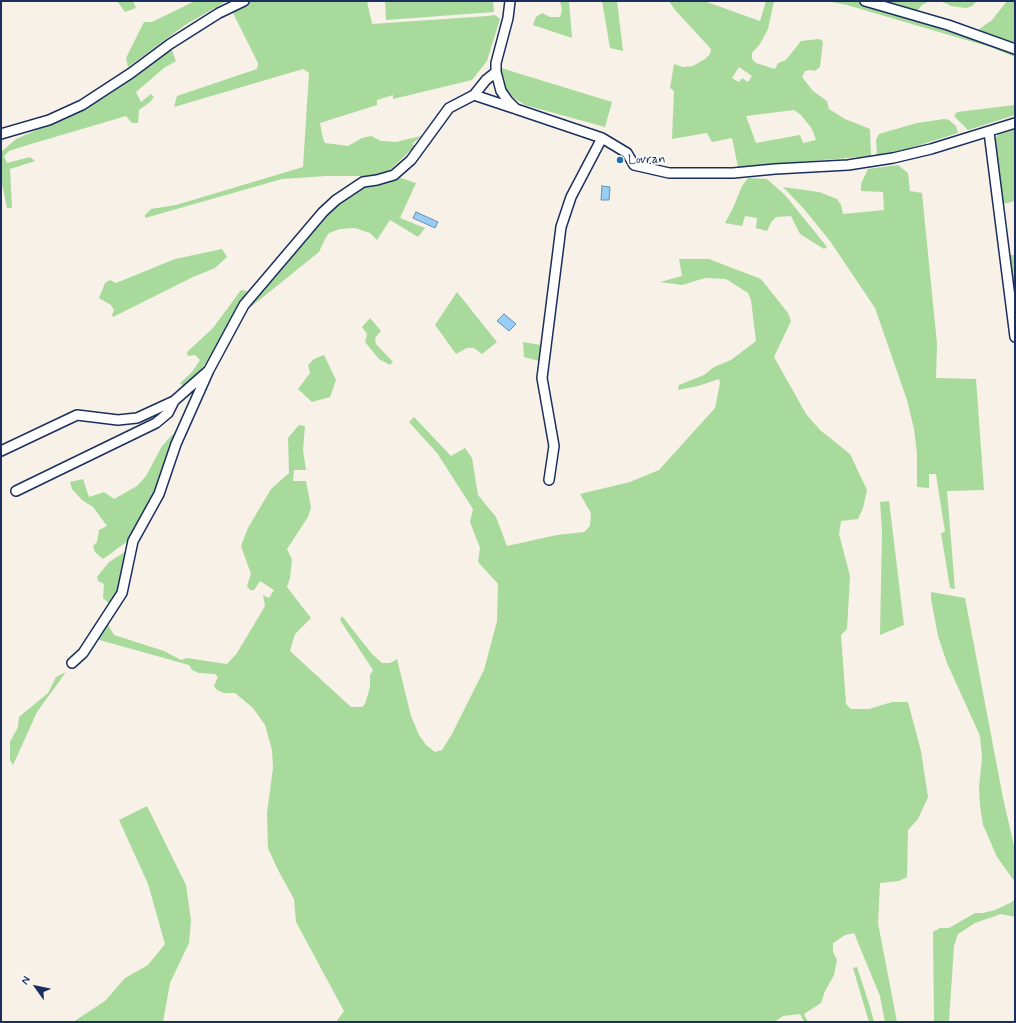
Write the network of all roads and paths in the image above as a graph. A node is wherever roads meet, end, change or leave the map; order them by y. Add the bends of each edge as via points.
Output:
1 (244, 1) edge
2 (510, 1) edge
3 (865, 1) edge
4 (1015, 49) edge
5 (496, 72) junction
6 (474, 95) junction
7 (516, 109) junction
8 (1015, 123) edge
9 (989, 132) junction
10 (1, 134) edge
11 (602, 138) junction
12 (1015, 337) edge
13 (209, 370) junction
14 (174, 400) junction
15 (1, 451) edge
16 (549, 480) dead end
17 (16, 491) dead end
18 (72, 662) dead end

1 - 10 street via 219,13 170,44 82,105 49,120
2 - 5 street
3 - 4 street via 948,25
5 - 6 street
5 - 7 street via 501,91
6 - 7 street
6 - 13 street via 449,108 411,160 394,174 363,182 323,212 244,305
7 - 11 street
8 - 9 street
9 - 11 street via 892,158 848,165 733,174 669,173 634,165 627,153
9 - 12 street
11 - 16 street via 571,196 561,227 542,378 554,446
13 - 14 street
13 - 18 street via 176,444 159,494 133,542 122,593 83,653
14 - 15 street via 137,418 118,420 77,415
14 - 17 street via 168,413 156,423

